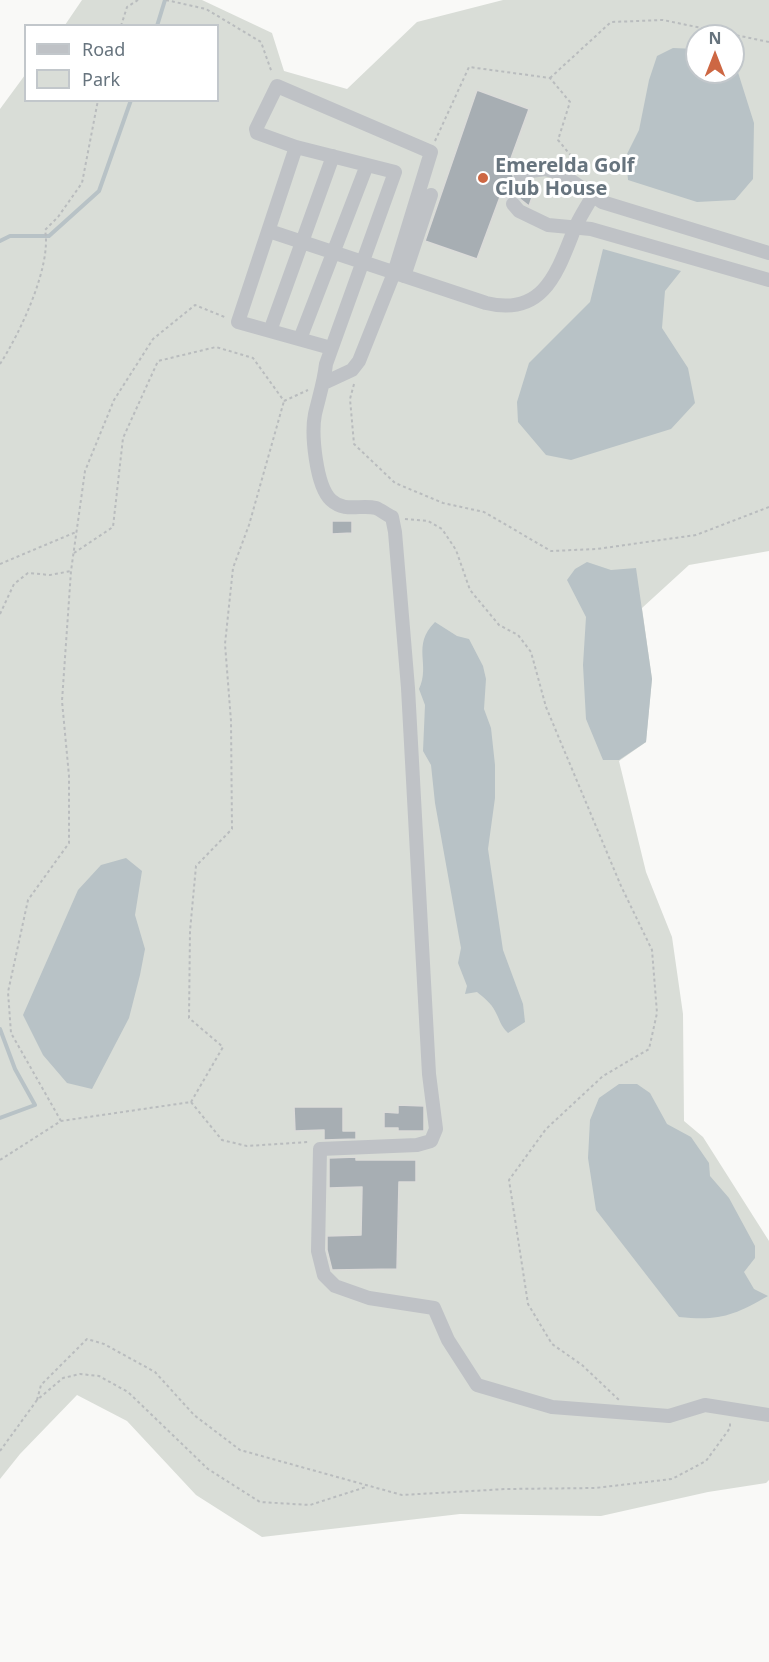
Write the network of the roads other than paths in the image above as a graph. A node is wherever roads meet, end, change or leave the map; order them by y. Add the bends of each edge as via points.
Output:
1 (296, 147) junction
2 (333, 156) junction
3 (367, 165) junction
4 (521, 176) dead end
5 (431, 195) dead end
6 (597, 199) junction
7 (513, 204) dead end
8 (576, 227) junction
9 (269, 231) junction
10 (302, 242) junction
11 (332, 251) junction
12 (769, 253) edge
13 (362, 261) junction
14 (399, 274) junction
15 (769, 281) edge
16 (270, 331) junction
17 (300, 339) junction
18 (331, 348) junction
19 (324, 383) junction
20 (769, 1415) edge

1 - 2 lane
1 - 9 lane
1 - 14 lane via 256,132 277,86 431,152
2 - 3 lane
2 - 10 lane
3 - 11 lane
3 - 13 lane via 395,172
4 - 6 lane via 545,169 560,172
5 - 14 lane
6 - 8 lane
6 - 12 lane
7 - 8 lane via 548,225
8 - 14 lane via 557,273 543,290 516,306 486,303
8 - 15 lane
9 - 10 lane
9 - 16 lane via 238,322
10 - 11 lane
10 - 16 lane
11 - 13 lane
11 - 17 lane
13 - 14 lane
13 - 18 lane
14 - 19 lane via 359,361 352,370
16 - 17 lane
17 - 18 lane
18 - 19 lane
19 - 20 lane via 315,417 315,456 321,483 331,500 347,508 375,508 392,518 408,688 429,1074 436,1129 431,1141 417,1145 320,1149 320,1266 335,1286 369,1298 434,1308 448,1340 477,1384 552,1407 674,1416 700,1405

